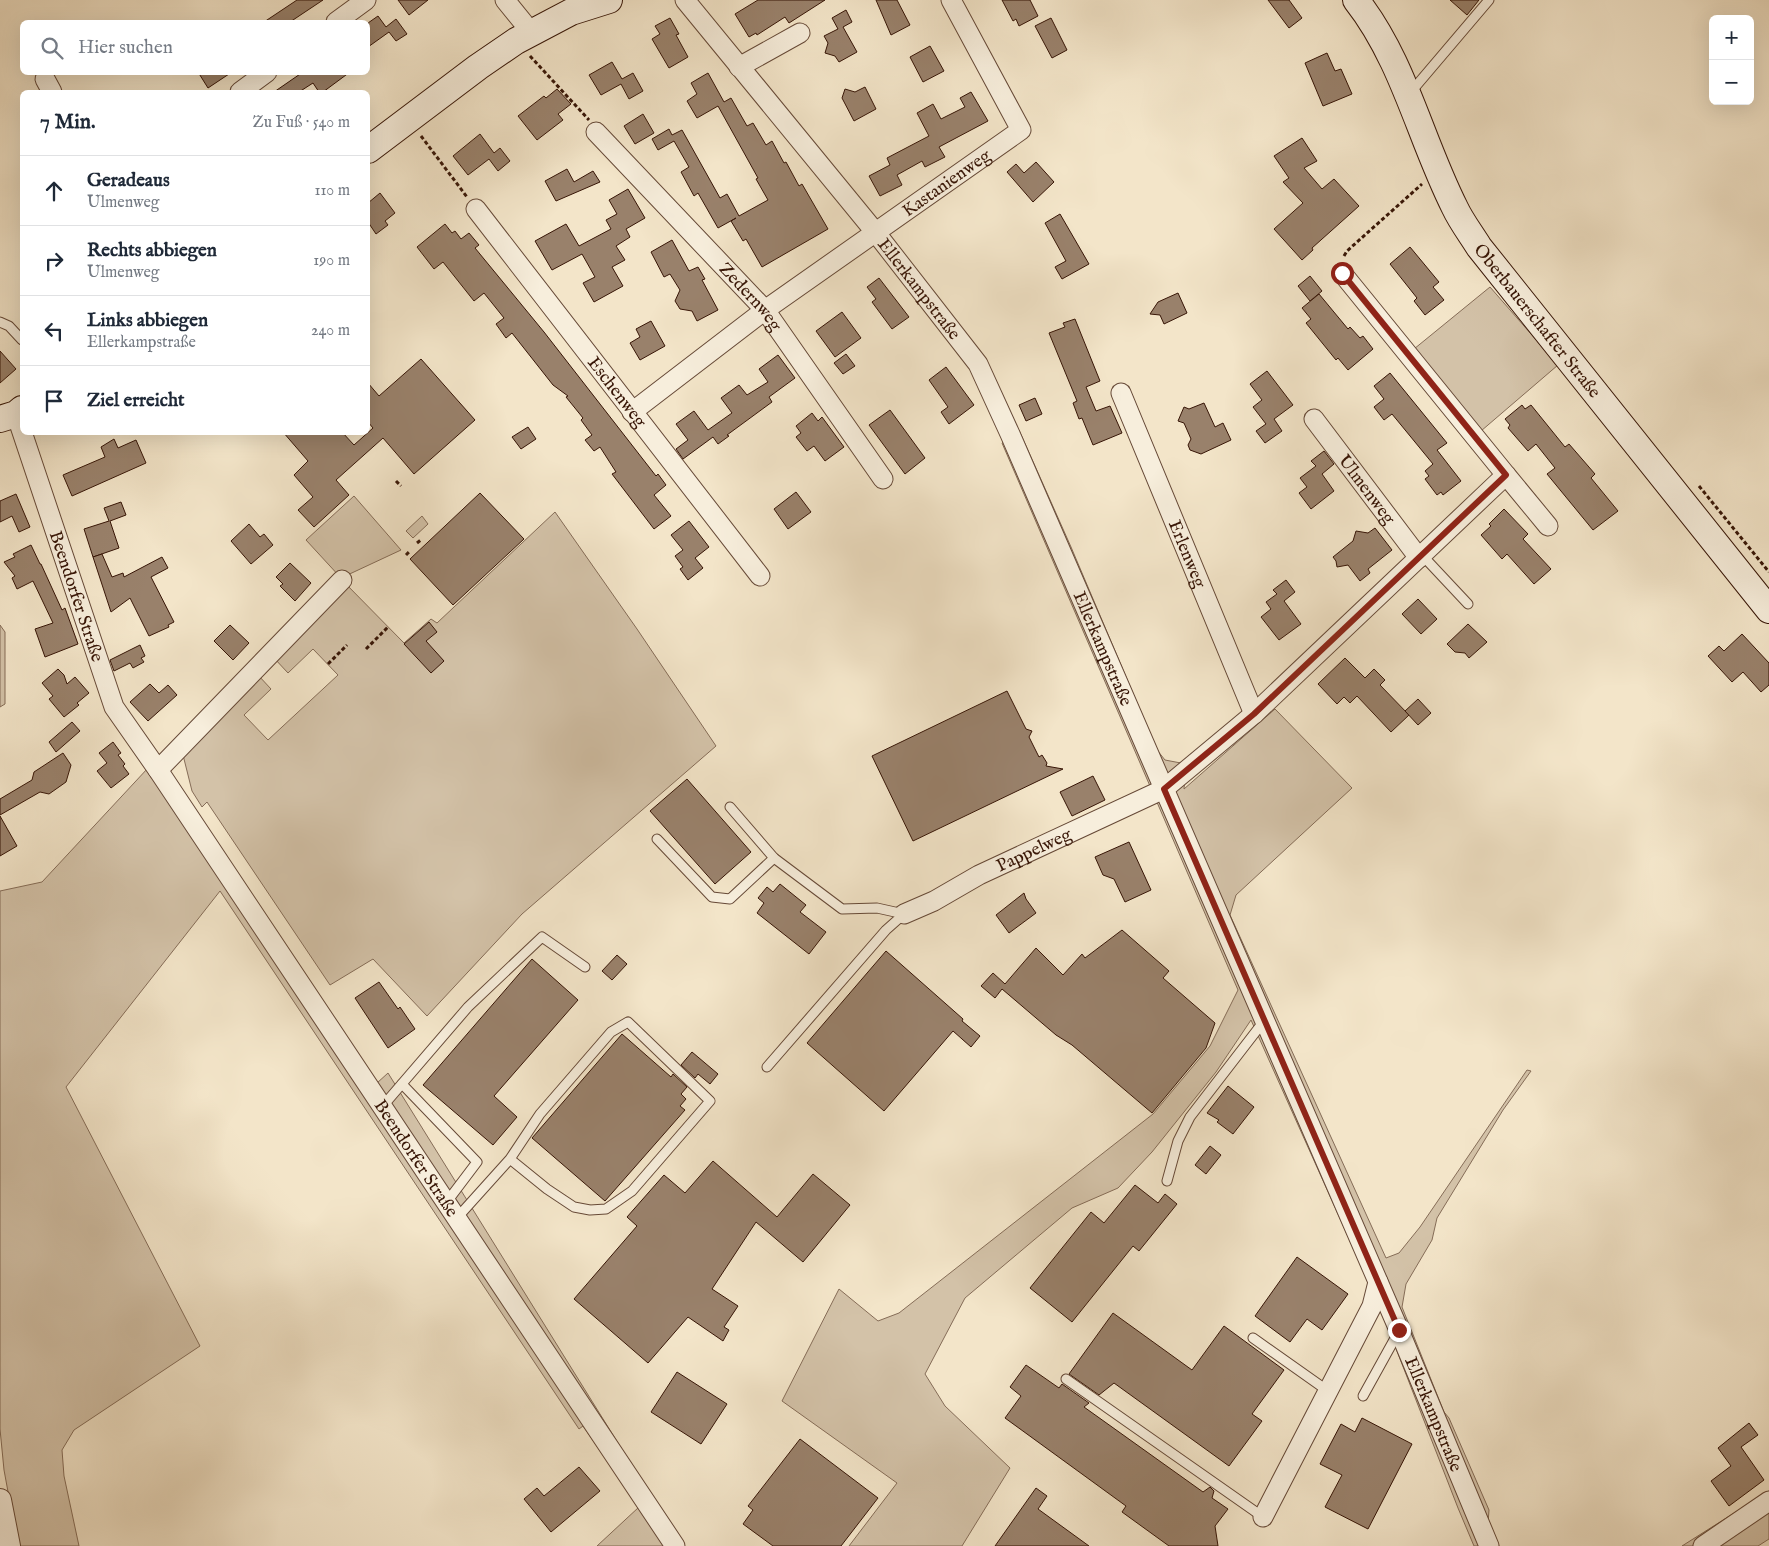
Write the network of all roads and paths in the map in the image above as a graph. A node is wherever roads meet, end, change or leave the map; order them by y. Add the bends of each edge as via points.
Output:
1 (366, 0) edge
2 (505, 0) edge
3 (609, 0) edge
4 (685, 0) edge
5 (952, 0) edge
6 (1356, 0) edge
7 (1489, 0) edge
8 (339, 20) edge
9 (800, 34) dead end
10 (524, 36) junction
11 (739, 66) junction
12 (263, 75) edge
13 (243, 90) edge
14 (1408, 95) junction
15 (408, 119) junction
16 (596, 132) joint
17 (370, 148) edge
18 (1438, 170) junction
19 (476, 209) joint
20 (876, 233) junction
21 (1342, 273) joint
22 (765, 310) junction
23 (0, 322) edge
24 (20, 338) edge
25 (1121, 393) dead end
26 (632, 412) junction
27 (13, 414) edge
28 (1314, 419) dead end
29 (20, 434) edge
30 (20, 435) edge
31 (1506, 475) junction
32 (884, 479) dead end
33 (1694, 479) dead end
34 (396, 481) dead end
35 (401, 486) dead end
36 (1548, 526) dead end
37 (422, 539) dead end
38 (417, 543) dead end
39 (410, 551) dead end
40 (406, 555) dead end
41 (1421, 556) junction
42 (1769, 572) edge
43 (760, 576) dead end
44 (342, 580) dead end
45 (1468, 604) dead end
46 (1769, 610) edge
47 (388, 627) dead end
48 (347, 645) dead end
49 (366, 649) dead end
50 (328, 664) dead end
51 (1254, 714) junction
52 (158, 770) junction
53 (1164, 789) junction
54 (730, 807) dead end
55 (657, 839) dead end
56 (774, 858) junction
57 (904, 914) junction
58 (586, 967) dead end
59 (1264, 1021) junction
60 (767, 1067) dead end
61 (402, 1084) junction
62 (382, 1108) junction
63 (510, 1159) junction
64 (1166, 1180) dead end
65 (446, 1203) junction
66 (456, 1220) junction
67 (1378, 1282) junction
68 (1399, 1330) junction
69 (1253, 1338) dead end
70 (1066, 1379) dead end
71 (1328, 1391) junction
72 (1363, 1396) dead end
73 (0, 1500) edge
74 (1769, 1501) edge
75 (1263, 1517) joint
76 (10, 1546) edge
77 (675, 1546) edge
78 (1489, 1546) edge
79 (1702, 1546) edge

1 - 8 street
2 - 10 street
3 - 10 main road via 571,12
4 - 11 street, Ellerkampstraße
5 - 20 street, Kastanienweg via 1021,130
6 - 14 main road, Oberbauerschafter Straße via 1385,43
7 - 14 lane
9 - 11 street
10 - 15 main road
10 - 16 path
11 - 20 street, Ellerkampstraße
12 - 13 street
14 - 18 main road, Oberbauerschafter Straße
15 - 17 main road
15 - 19 path
16 - 22 street, Zedernweg
18 - 21 path via 1347,251 1341,262
18 - 46 main road, Oberbauerschafter Straße via 1455,208 1479,247
19 - 26 street, Eschenweg
20 - 22 street, Kastanienweg
20 - 53 street, Ellerkampstraße via 978,364
21 - 31 street
22 - 26 street, Kastanienweg
22 - 32 street, Zedernweg
23 - 24 lane
25 - 51 street, Erlenweg
26 - 43 street, Eschenweg
27 - 29 street, Beendorfer Straße
28 - 41 street, Ulmenweg
30 - 52 street, Beendorfer Straße via 114,707
31 - 36 street
31 - 41 street
33 - 42 path
34 - 35 path
37 - 38 path
39 - 40 path
41 - 45 lane
41 - 51 street
44 - 52 street
47 - 49 path
48 - 50 path
51 - 53 street
52 - 62 street, Beendorfer Straße
53 - 57 street, Pappelweg via 979,875 934,902
53 - 59 street, Ellerkampstraße
54 - 56 lane
55 - 56 lane via 712,897 730,899
56 - 57 lane via 842,909 877,908
57 - 60 lane via 886,930
58 - 61 lane via 542,937 468,1007
59 - 64 lane via 1187,1122
59 - 67 street, Ellerkampstraße
61 - 62 lane
61 - 65 lane via 477,1162
62 - 65 street, Beendorfer Straße
63 - 63 lane via 574,1207 606,1209 632,1192 710,1101 628,1022 611,1032 540,1114
63 - 66 lane
65 - 66 street, Beendorfer Straße
66 - 77 street, Beendorfer Straße
67 - 68 street, Ellerkampstraße
67 - 71 street via 1372,1306
68 - 72 lane
68 - 78 street, Ellerkampstraße
69 - 71 lane
70 - 75 lane
71 - 75 street
73 - 76 street
74 - 79 street

